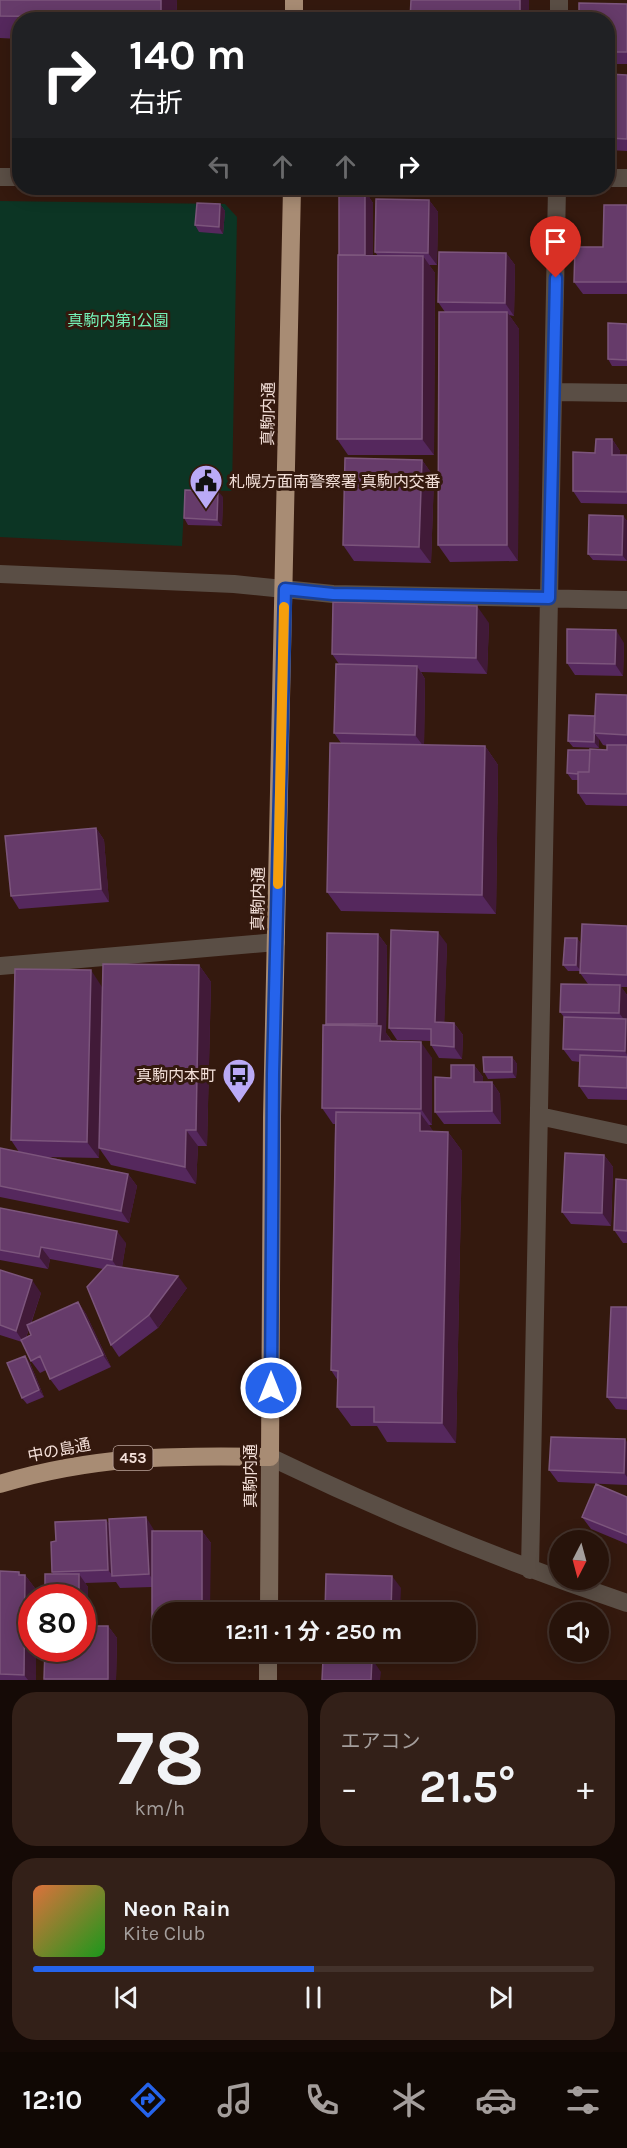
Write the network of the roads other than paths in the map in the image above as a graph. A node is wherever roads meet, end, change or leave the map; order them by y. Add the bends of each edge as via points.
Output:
1 (292, 195) edge
2 (557, 195) edge
3 (554, 392) junction
4 (627, 393) edge
5 (0, 574) edge
6 (285, 589) junction
7 (549, 598) junction
8 (627, 600) edge
9 (276, 942) junction
10 (0, 966) edge
11 (540, 1116) junction
12 (627, 1135) edge
13 (270, 1457) junction
14 (0, 1484) edge
15 (530, 1570) junction
16 (269, 1602) edge
17 (627, 1602) edge
18 (268, 1662) edge
19 (268, 1680) edge

1 - 6 highway, 真駒内通
2 - 3 street
3 - 4 street
3 - 7 street
5 - 6 street
6 - 7 street via 333,594
6 - 9 highway, 真駒内通
7 - 8 street
7 - 11 street
9 - 10 street
9 - 13 highway, 真駒内通
11 - 12 street
11 - 15 street
13 - 14 highway, 中の島通 / 453 via 147,1456 57,1469
13 - 15 street
13 - 16 street, 真駒内通
15 - 17 street
18 - 19 street

